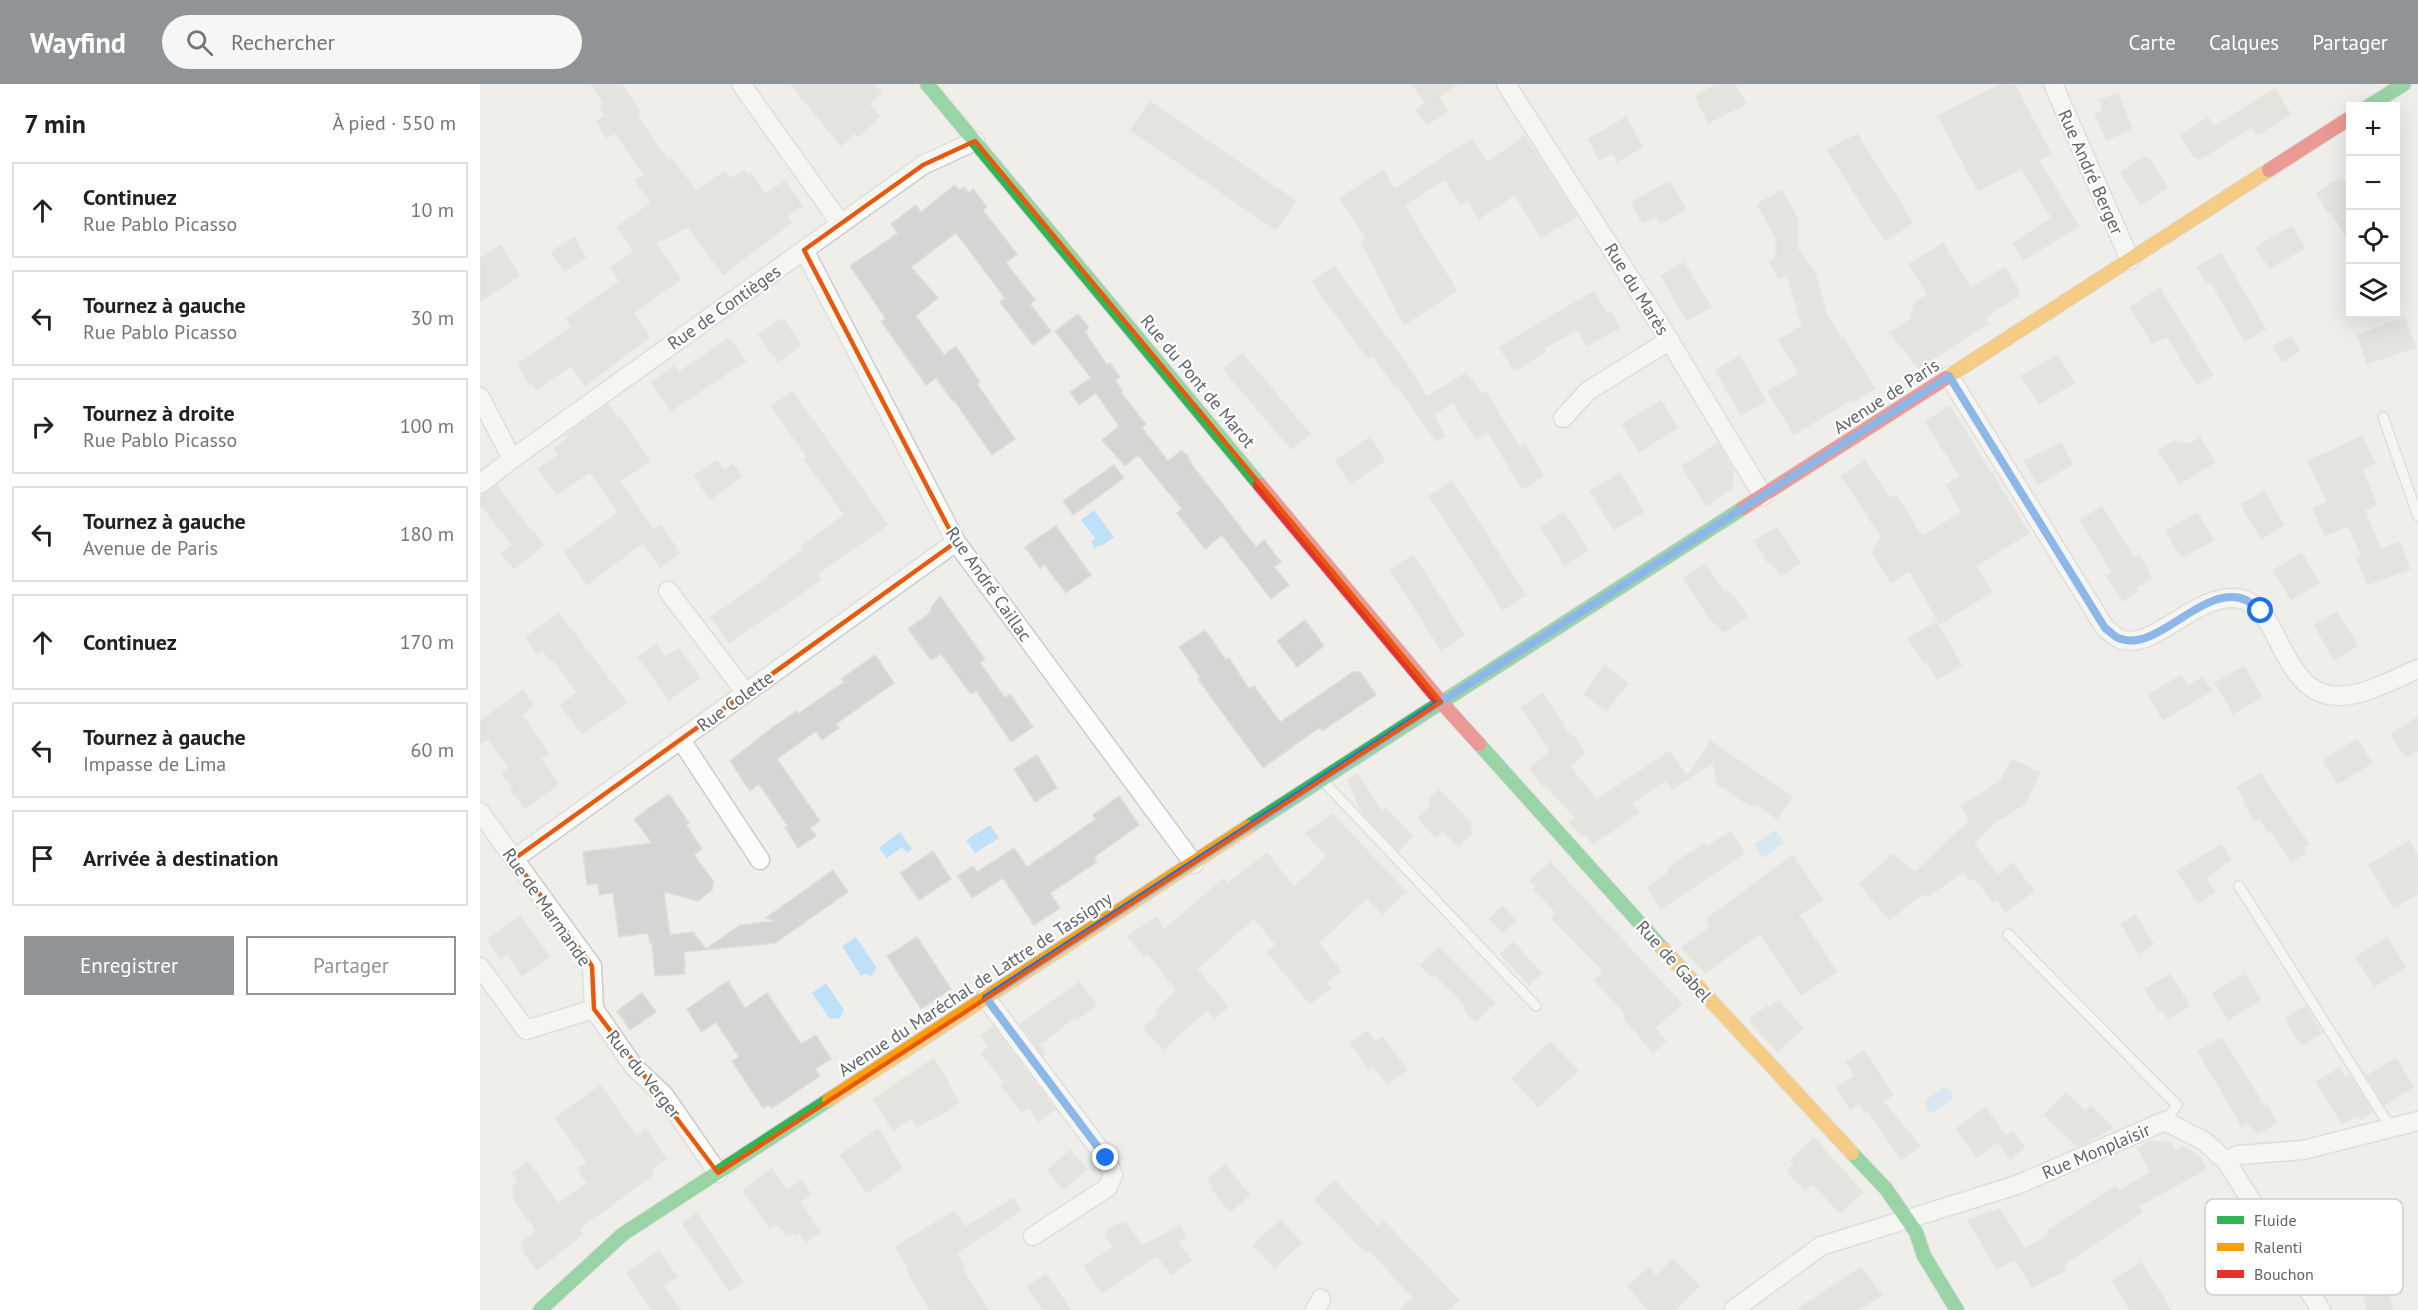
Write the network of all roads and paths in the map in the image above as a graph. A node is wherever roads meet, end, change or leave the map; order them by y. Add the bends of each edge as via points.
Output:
1 (741, 84) edge
2 (927, 84) edge
3 (1506, 84) edge
4 (2053, 84) edge
5 (2404, 84) edge
6 (2375, 102) edge
7 (2346, 121) edge
8 (975, 141) junction
9 (841, 224) junction
10 (804, 250) junction
11 (2130, 260) junction
12 (1670, 340) junction
13 (1949, 376) junction
14 (480, 397) edge
15 (2383, 417) dead end
16 (1563, 418) dead end
17 (512, 459) junction
18 (480, 484) edge
19 (1763, 496) junction
20 (2418, 516) edge
21 (956, 542) junction
22 (668, 591) dead end
23 (2418, 669) edge
24 (746, 693) junction
25 (1441, 702) junction
26 (681, 740) junction
27 (1322, 780) junction
28 (480, 812) edge
29 (514, 859) junction
30 (760, 860) dead end
31 (1194, 864) junction
32 (2239, 886) dead end
33 (2008, 934) dead end
34 (480, 967) edge
35 (986, 998) junction
36 (1536, 1006) dead end
37 (594, 1010) junction
38 (2165, 1121) junction
39 (2418, 1121) edge
40 (2391, 1128) junction
41 (2226, 1161) junction
42 (718, 1173) junction
43 (2250, 1199) edge
44 (1907, 1219) junction
45 (1033, 1236) dead end
46 (2311, 1295) edge
47 (540, 1310) edge
48 (1733, 1310) edge
49 (1957, 1310) edge
50 (2321, 1310) edge

1 - 9 street
2 - 8 main road, Rue du Pont de Marot
3 - 12 street, Rue du Marès
4 - 11 street, Rue André Berger
5 - 6 main road
7 - 11 main road, Avenue de Paris
8 - 9 street, Rue de Contièges via 923,165
8 - 25 main road, Rue du Pont de Marot
9 - 10 street, Rue de Contièges
10 - 17 street, Rue de Contièges
10 - 21 street, Rue André Caillac
11 - 13 main road, Avenue de Paris
12 - 16 street via 1588,391
12 - 19 street, Rue du Marès
13 - 19 main road, Avenue de Paris
13 - 23 street via 2105,628 2120,639 2141,640 2210,602 2227,597 2245,600 2261,611 2300,678 2316,692 2336,698 2355,695
14 - 17 street
15 - 20 lane
17 - 18 street, Rue de Contièges
19 - 25 main road, Avenue de Paris
21 - 24 street, Rue Colette
21 - 31 street, Rue André Caillac
22 - 24 street
24 - 26 street, Rue Colette
25 - 27 main road, Avenue du Maréchal de Lattre de Tassigny
25 - 44 main road, Rue de Gabel via 1707,998 1886,1189
26 - 29 street, Rue Colette
26 - 30 street
27 - 31 main road, Avenue du Maréchal de Lattre de Tassigny
27 - 36 lane
28 - 29 street, Rue de Marmande
29 - 37 street, Rue de Marmande via 592,966
31 - 35 main road, Avenue du Maréchal de Lattre de Tassigny
32 - 40 lane
33 - 38 lane via 2177,1105
34 - 37 street via 526,1030
35 - 42 main road, Avenue du Maréchal de Lattre de Tassigny
35 - 45 street via 1106,1158 1113,1176 1107,1188
37 - 42 street, Rue du Verger via 634,1067 663,1095
38 - 41 street, Rue Monplaisir via 2204,1141
38 - 44 street, Rue Monplaisir via 2017,1185
39 - 40 street
40 - 41 street via 2303,1150 2238,1155
41 - 43 street
42 - 47 main road, Avenue du Maréchal de Lattre de Tassigny via 623,1234
44 - 48 street, Rue Monplaisir via 1821,1246
44 - 49 main road, Rue de Gabel
46 - 50 street

